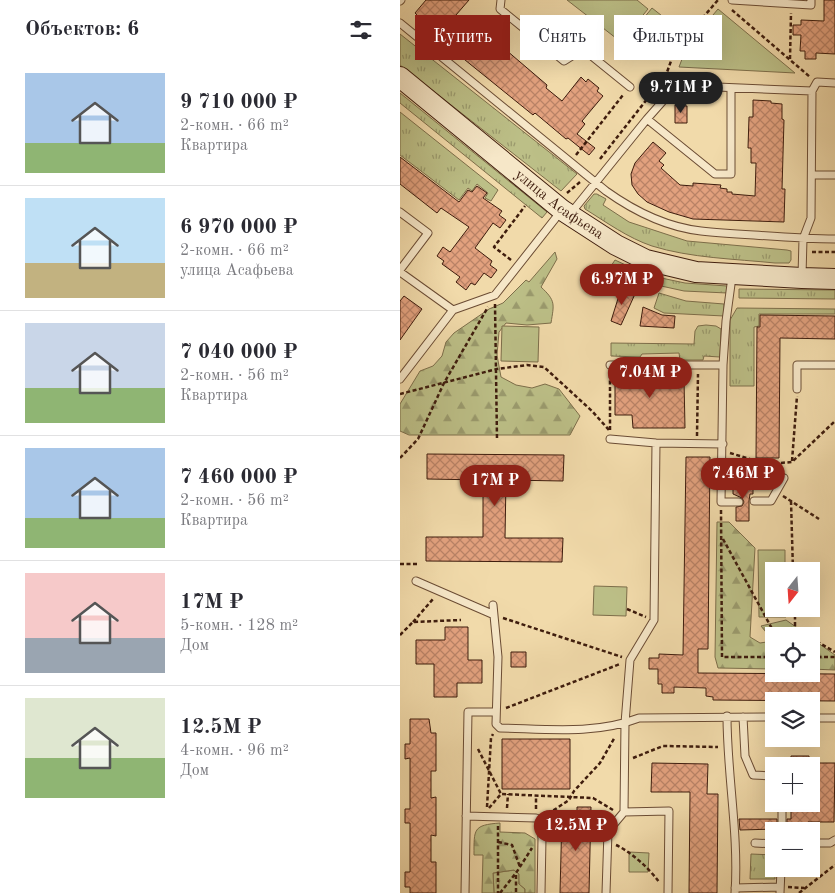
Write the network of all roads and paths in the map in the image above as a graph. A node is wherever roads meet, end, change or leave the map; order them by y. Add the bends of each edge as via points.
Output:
1 (501, 0) edge
2 (718, 0) edge
3 (811, 0) edge
4 (730, 3) edge
5 (791, 4) junction
6 (400, 24) edge
7 (790, 59) junction
8 (400, 77) edge
9 (816, 82) junction
10 (835, 83) edge
11 (630, 87) joint
12 (731, 88) junction
13 (812, 91) junction
14 (647, 119) junction
15 (570, 162) junction
16 (812, 175) junction
17 (835, 175) edge
18 (587, 176) junction
19 (595, 183) junction
20 (525, 206) dead end
21 (565, 207) junction
22 (400, 212) edge
23 (803, 238) junction
24 (835, 239) edge
25 (803, 252) junction
26 (835, 252) edge
27 (518, 266) junction
28 (400, 271) edge
29 (732, 274) junction
30 (802, 278) junction
31 (835, 279) edge
32 (495, 295) junction
33 (453, 310) junction
34 (610, 365) joint
35 (698, 365) junction
36 (723, 365) junction
37 (835, 365) edge
38 (497, 369) junction
39 (400, 379) edge
40 (444, 383) junction
41 (797, 389) joint
42 (400, 394) edge
43 (835, 421) edge
44 (610, 435) junction
45 (497, 439) dead end
46 (656, 443) junction
47 (697, 443) junction
48 (723, 447) junction
49 (400, 458) edge
50 (757, 462) dead end
51 (792, 462) junction
52 (722, 464) junction
53 (766, 464) dead end
54 (777, 492) junction
55 (754, 501) dead end
56 (791, 501) junction
57 (721, 502) junction
58 (739, 502) dead end
59 (820, 519) dead end
60 (722, 536) junction
61 (793, 562) edge
62 (400, 564) edge
63 (419, 564) dead end
64 (416, 582) dead end
65 (439, 591) junction
66 (493, 605) dead end
67 (626, 609) dead end
68 (492, 614) junction
69 (461, 620) dead end
70 (654, 620) junction
71 (412, 622) junction
72 (771, 627) edge
73 (400, 634) edge
74 (820, 643) edge
75 (835, 652) edge
76 (765, 657) edge
77 (820, 657) edge
78 (835, 657) edge
79 (630, 660) junction
80 (495, 712) junction
81 (727, 716) junction
82 (743, 717) junction
83 (765, 717) edge
84 (820, 718) edge
85 (835, 718) edge
86 (625, 723) junction
87 (497, 727) junction
88 (468, 729) junction
89 (721, 747) dead end
90 (632, 758) dead end
91 (489, 773) junction
92 (765, 776) edge
93 (502, 794) junction
94 (508, 794) junction
95 (536, 795) junction
96 (572, 797) junction
97 (613, 810) dead end
98 (624, 812) junction
99 (548, 814) dead end
100 (466, 816) junction
101 (498, 817) junction
102 (507, 817) junction
103 (536, 818) junction
104 (542, 838) junction
105 (835, 840) edge
106 (608, 841) junction
107 (498, 842) junction
108 (754, 843) dead end
109 (765, 844) edge
110 (820, 844) edge
111 (835, 865) edge
112 (520, 867) junction
113 (516, 874) junction
114 (781, 877) edge
115 (661, 885) dead end
116 (804, 888) junction
117 (735, 890) edge
118 (780, 890) edge
119 (465, 893) edge
120 (499, 893) edge
121 (516, 893) edge
122 (541, 893) edge
123 (606, 893) edge
124 (668, 893) edge
125 (800, 893) edge

1 - 11 lane via 500,9 564,62 583,49
2 - 18 path via 675,50 666,75
3 - 5 lane via 811,5
4 - 5 lane
4 - 7 path
5 - 7 path
6 - 15 lane
7 - 9 path
8 - 21 street, улица Асафьева
9 - 10 lane
9 - 13 lane
11 - 15 path
12 - 13 lane
12 - 14 lane via 694,86 670,93
12 - 14 lane via 731,174 715,174
13 - 16 lane
14 - 19 lane
15 - 18 lane
16 - 17 lane
16 - 23 lane via 811,218
18 - 19 lane
18 - 21 path
19 - 21 lane
19 - 23 lane via 624,204 673,225 699,231
20 - 27 path via 494,247
21 - 27 lane
21 - 29 street, улица Асафьева via 616,245 646,260 696,272
22 - 28 lane via 428,233
23 - 24 lane
23 - 25 lane
25 - 26 path
25 - 30 lane
27 - 32 lane
28 - 33 lane
29 - 30 street, улица Асафьева
29 - 36 lane
30 - 31 street, улица Асафьева
32 - 33 lane
32 - 38 path
32 - 40 path
33 - 39 lane
34 - 35 lane
34 - 44 path
35 - 36 lane
35 - 47 path
36 - 48 lane
37 - 41 lane via 797,365
38 - 40 path
38 - 44 path via 527,364 544,367 592,411
38 - 45 path
40 - 42 path
40 - 49 path via 418,439
41 - 51 path
43 - 51 path
44 - 46 lane
46 - 47 lane
46 - 70 lane
47 - 48 lane
48 - 50 path
48 - 52 lane
51 - 53 path
52 - 54 lane via 784,478
52 - 57 lane
54 - 55 lane via 772,501
54 - 56 path
56 - 59 path
56 - 61 path
57 - 58 lane
57 - 60 path
60 - 72 path
60 - 76 path via 722,657
62 - 63 path
64 - 65 lane
65 - 68 lane
65 - 71 path
66 - 68 lane
67 - 70 path
68 - 79 path
68 - 80 lane via 498,656
69 - 71 path
70 - 79 lane
71 - 73 path
74 - 75 path
77 - 78 path
79 - 80 path
79 - 86 lane
80 - 87 lane
80 - 88 lane via 468,712
81 - 82 lane
81 - 86 lane via 640,718
81 - 117 lane
82 - 83 lane
82 - 92 lane via 744,756 753,775
84 - 85 lane
86 - 87 lane via 596,729
86 - 96 path via 600,764
86 - 98 lane
87 - 91 path via 491,738
88 - 91 path
88 - 100 lane
89 - 90 path via 663,746
91 - 93 path
91 - 93 path via 487,810
93 - 94 path
94 - 95 path
94 - 102 path
95 - 96 path
95 - 103 path
96 - 97 path via 593,798
96 - 99 path
98 - 106 lane via 608,831
98 - 124 lane via 669,811
100 - 101 lane
100 - 119 lane
101 - 102 lane
101 - 107 path
102 - 103 lane
103 - 104 lane via 540,820
104 - 112 path
104 - 122 lane
105 - 110 lane
106 - 115 path via 638,861
106 - 123 lane
107 - 112 path via 512,845
107 - 120 path
108 - 109 lane
111 - 116 path
112 - 113 path
113 - 120 path
113 - 121 path
114 - 118 lane
116 - 118 path
116 - 125 path
117 - 118 lane

